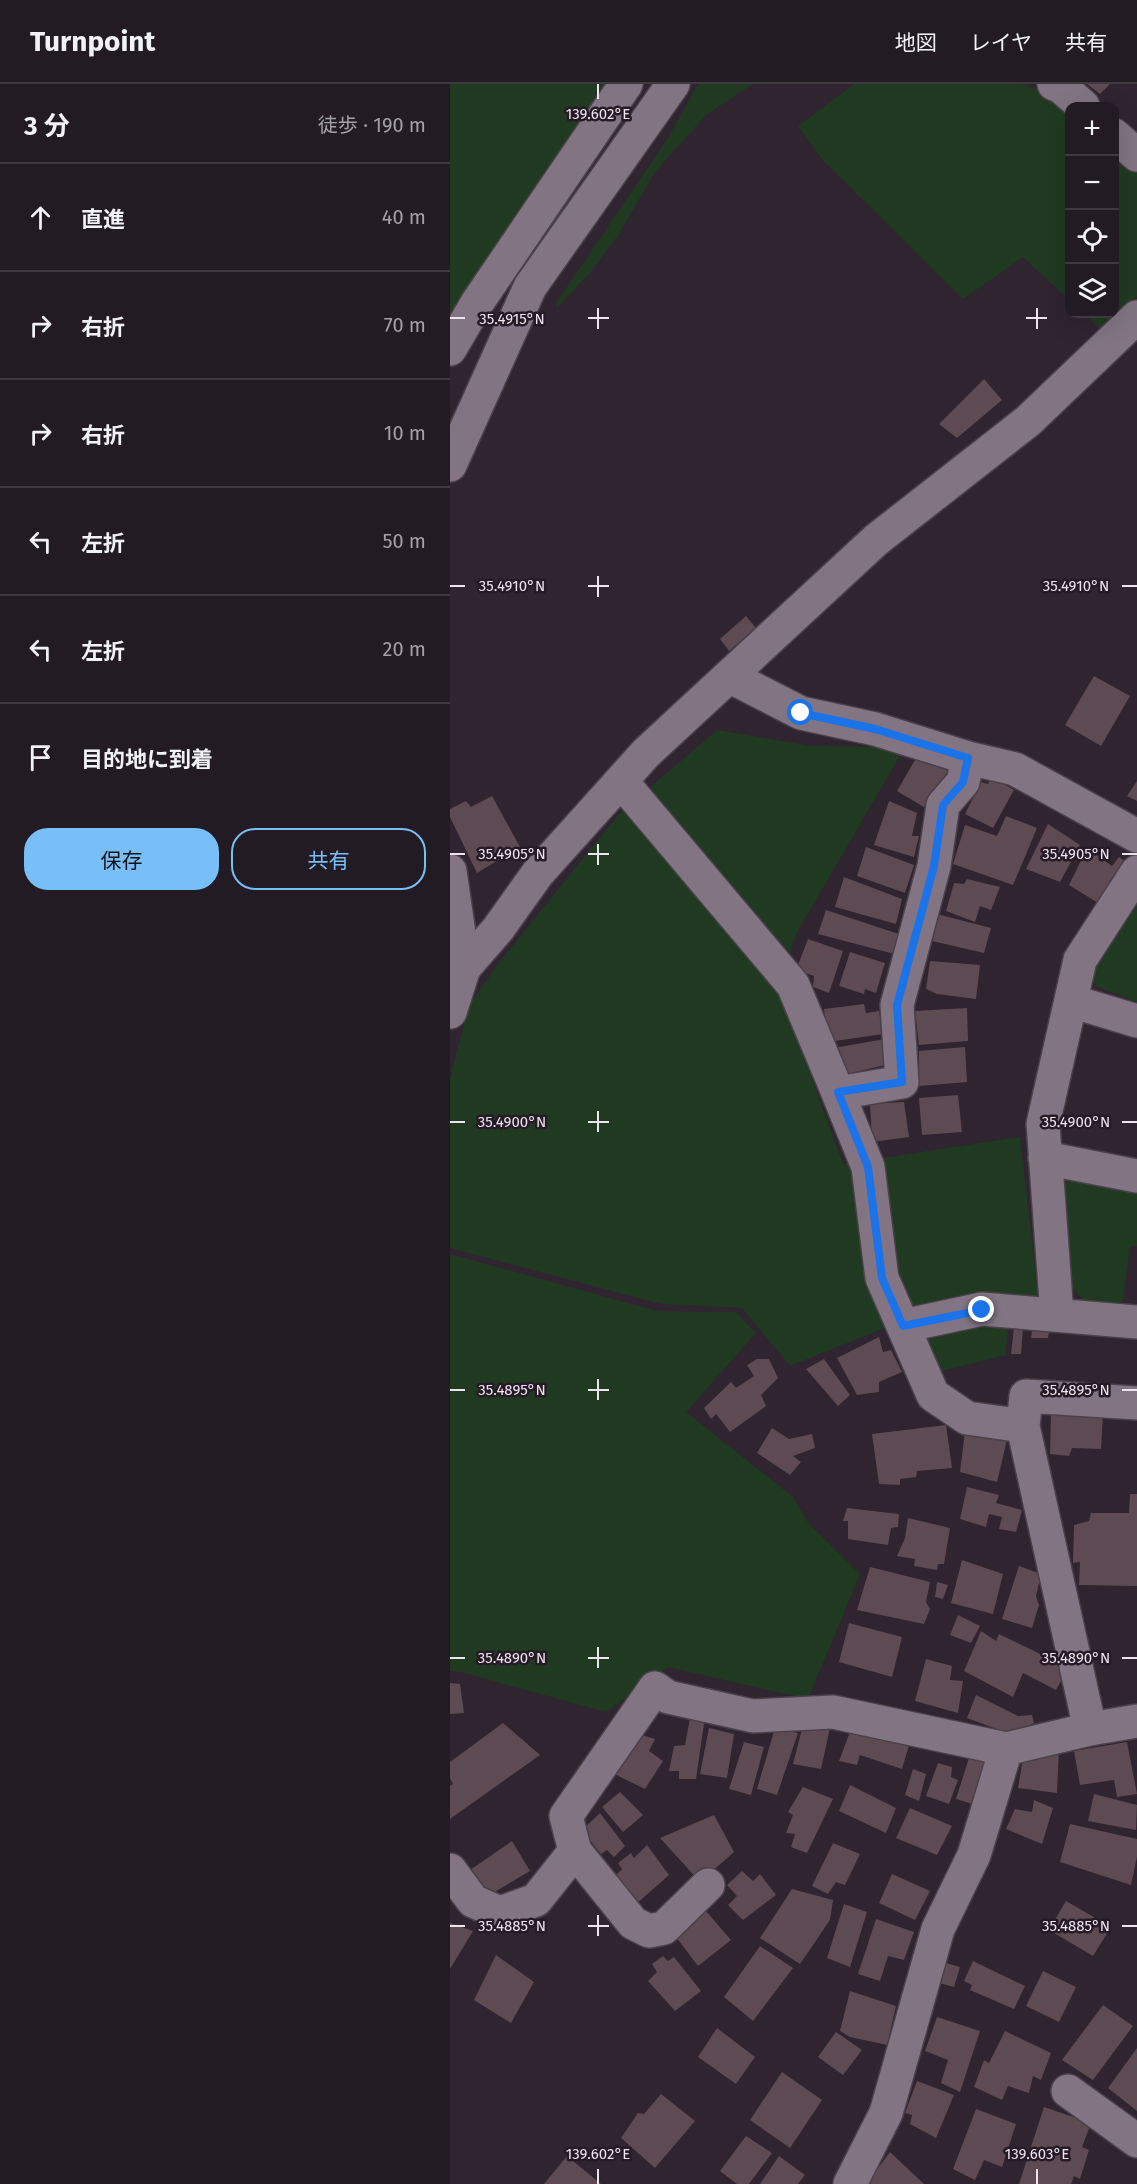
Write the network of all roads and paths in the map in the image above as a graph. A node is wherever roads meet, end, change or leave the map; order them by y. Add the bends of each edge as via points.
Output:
1 (626, 84) edge
2 (673, 84) edge
3 (1054, 84) edge
4 (1078, 102) edge
5 (1119, 139) edge
6 (1137, 155) edge
7 (1137, 317) edge
8 (450, 348) edge
9 (450, 465) edge
10 (729, 676) junction
11 (968, 758) junction
12 (621, 781) junction
13 (1137, 836) edge
14 (450, 872) edge
15 (1137, 872) edge
16 (464, 968) junction
17 (1071, 1001) junction
18 (450, 1012) edge
19 (1137, 1021) edge
20 (838, 1092) junction
21 (1045, 1158) junction
22 (1137, 1176) edge
23 (1057, 1315) junction
24 (1137, 1322) edge
25 (903, 1326) junction
26 (1137, 1403) edge
27 (1023, 1426) junction
28 (1137, 1721) edge
29 (1090, 1729) junction
30 (1006, 1749) junction
31 (575, 1851) junction
32 (450, 1870) edge
33 (708, 1885) dead end
34 (1068, 2091) dead end
35 (1137, 2141) edge
36 (850, 2184) edge

1 - 8 street
2 - 9 street via 530,287
3 - 4 street
5 - 6 street
7 - 10 street via 1028,421 876,540
10 - 11 street via 801,713 875,729
10 - 12 street
11 - 13 street via 1015,769
11 - 20 street via 963,782 943,805 934,866 897,1005 902,1082
12 - 16 street via 538,873
12 - 20 street via 793,985
14 - 16 street
15 - 17 street via 1080,960
16 - 18 street
17 - 19 street
17 - 21 street via 1043,1124
20 - 25 street via 868,1167 882,1278
21 - 22 street
21 - 23 street
23 - 24 street
23 - 25 street via 982,1310
25 - 27 street via 933,1395 967,1418
26 - 27 street via 1026,1396
27 - 29 street
28 - 29 street
29 - 30 street
30 - 31 street via 833,1712 753,1716 668,1697 656,1688 566,1816
30 - 36 street via 974,1855 938,1929 886,2113
31 - 32 street via 536,1900 500,1913 473,1901
31 - 33 street via 633,1923 649,1931 664,1928
34 - 35 street

